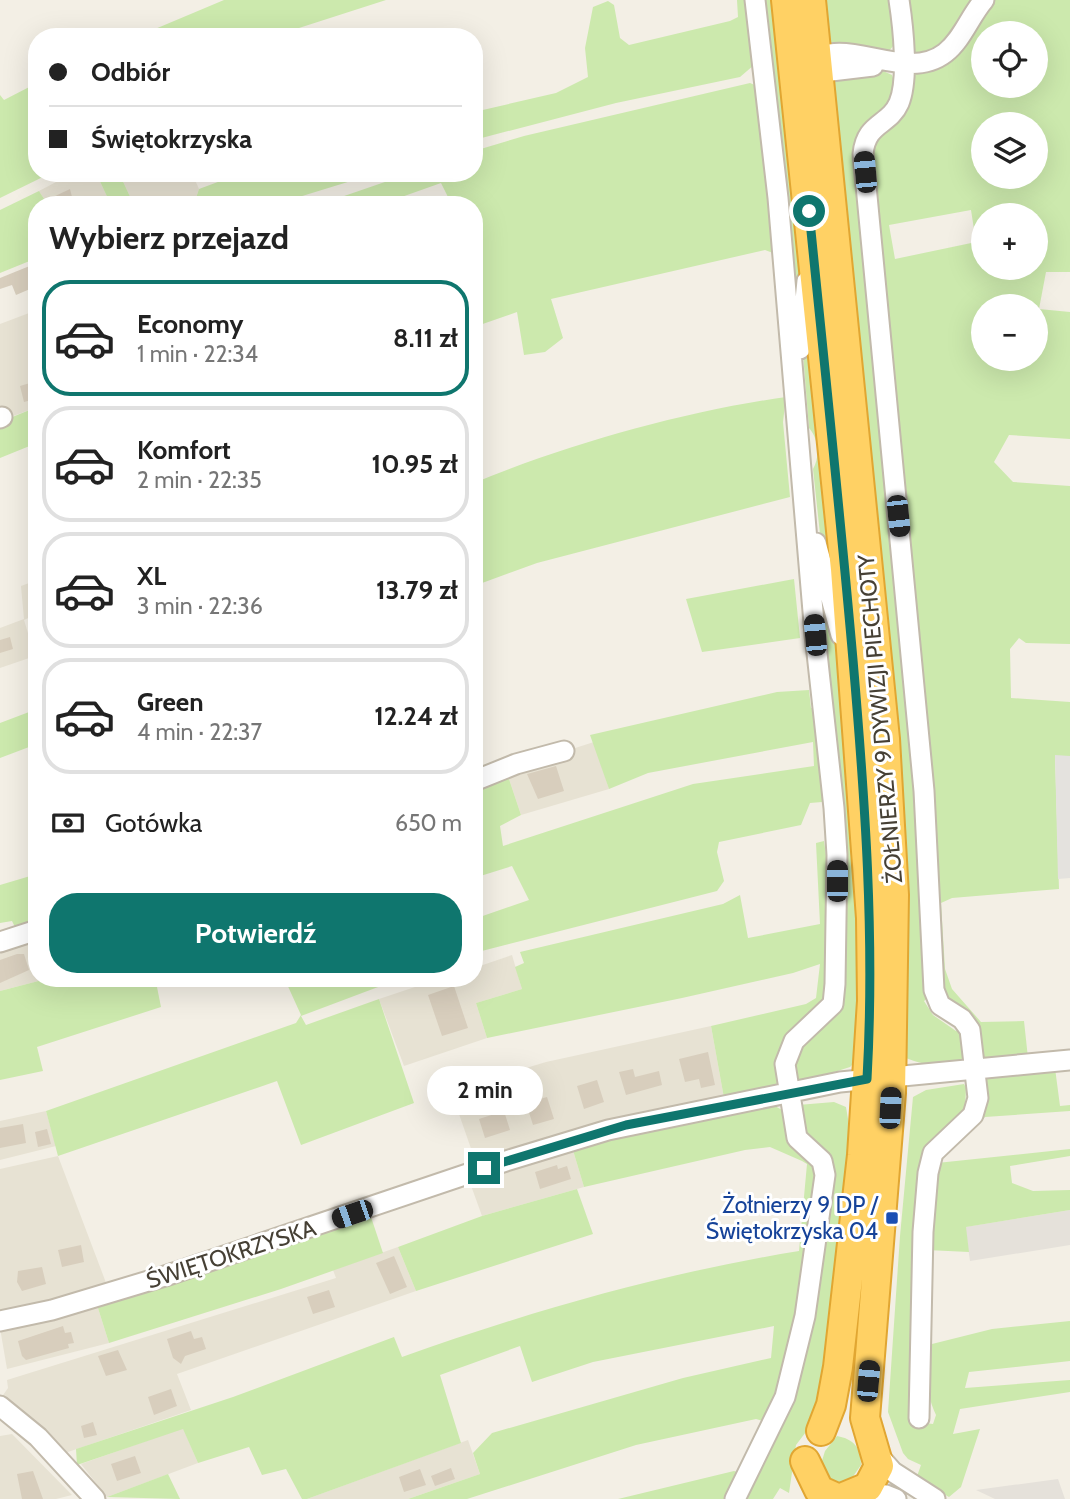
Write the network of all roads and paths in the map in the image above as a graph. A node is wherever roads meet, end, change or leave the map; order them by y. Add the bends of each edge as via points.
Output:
1 (755, 0) edge
2 (811, 0) edge
3 (900, 0) edge
4 (984, 0) edge
5 (787, 10) edge
6 (895, 62) junction
7 (810, 67) junction
8 (872, 740) junction
9 (564, 751) dead end
10 (483, 777) edge
11 (28, 933) edge
12 (0, 942) edge
13 (1070, 1060) edge
14 (976, 1069) junction
15 (879, 1077) junction
16 (788, 1092) junction
17 (0, 1321) edge
18 (0, 1406) edge
19 (919, 1418) dead end
20 (22, 1422) junction
21 (0, 1427) edge
22 (821, 1431) junction
23 (875, 1447) junction
24 (806, 1461) junction
25 (845, 1497) edge
26 (94, 1499) edge
27 (736, 1499) edge
28 (798, 1499) edge
29 (895, 1499) edge
30 (935, 1499) edge

1 - 16 street via 778,198 837,855 833,1004 794,1041 785,1064
2 - 7 highway, ŻOŁNIERZY 9 DYWIZJI PIECHOTY
3 - 6 street
4 - 6 street via 944,54 925,61
5 - 7 highway, ŻOŁNIERZY 9 DYWIZJI PIECHOTY
6 - 7 street
6 - 14 street via 899,103 871,130 863,154 924,791 934,990 940,1004 967,1024
7 - 8 highway, ŻOŁNIERZY 9 DYWIZJI PIECHOTY
7 - 8 highway, ŻOŁNIERZY 9 DYWIZJI PIECHOTY via 811,239 856,700
8 - 15 highway, ŻOŁNIERZY 9 DYWIZJI PIECHOTY via 872,1001
9 - 10 street
11 - 12 street
13 - 14 street, ŚWIĘTOKRZYSKA
14 - 15 street, ŚWIĘTOKRZYSKA
14 - 19 street via 978,1098 973,1115 940,1143 928,1173
15 - 16 street, ŚWIĘTOKRZYSKA
15 - 22 highway, ŻOŁNIERZY 9 DYWIZJI PIECHOTY via 831,1405
15 - 23 highway, ŻOŁNIERZY 9 DYWIZJI PIECHOTY via 866,1407 866,1426
16 - 17 street, ŚWIĘTOKRZYSKA via 576,1139 165,1276
16 - 27 street via 797,1138 822,1161 825,1175 805,1316 785,1396
18 - 20 street
20 - 21 street
20 - 26 street
22 - 23 highway via 840,1423 860,1430
22 - 24 highway via 810,1444
23 - 25 highway via 875,1477
23 - 30 street via 893,1472
24 - 25 highway via 819,1490
24 - 28 highway
25 - 29 street via 886,1495

